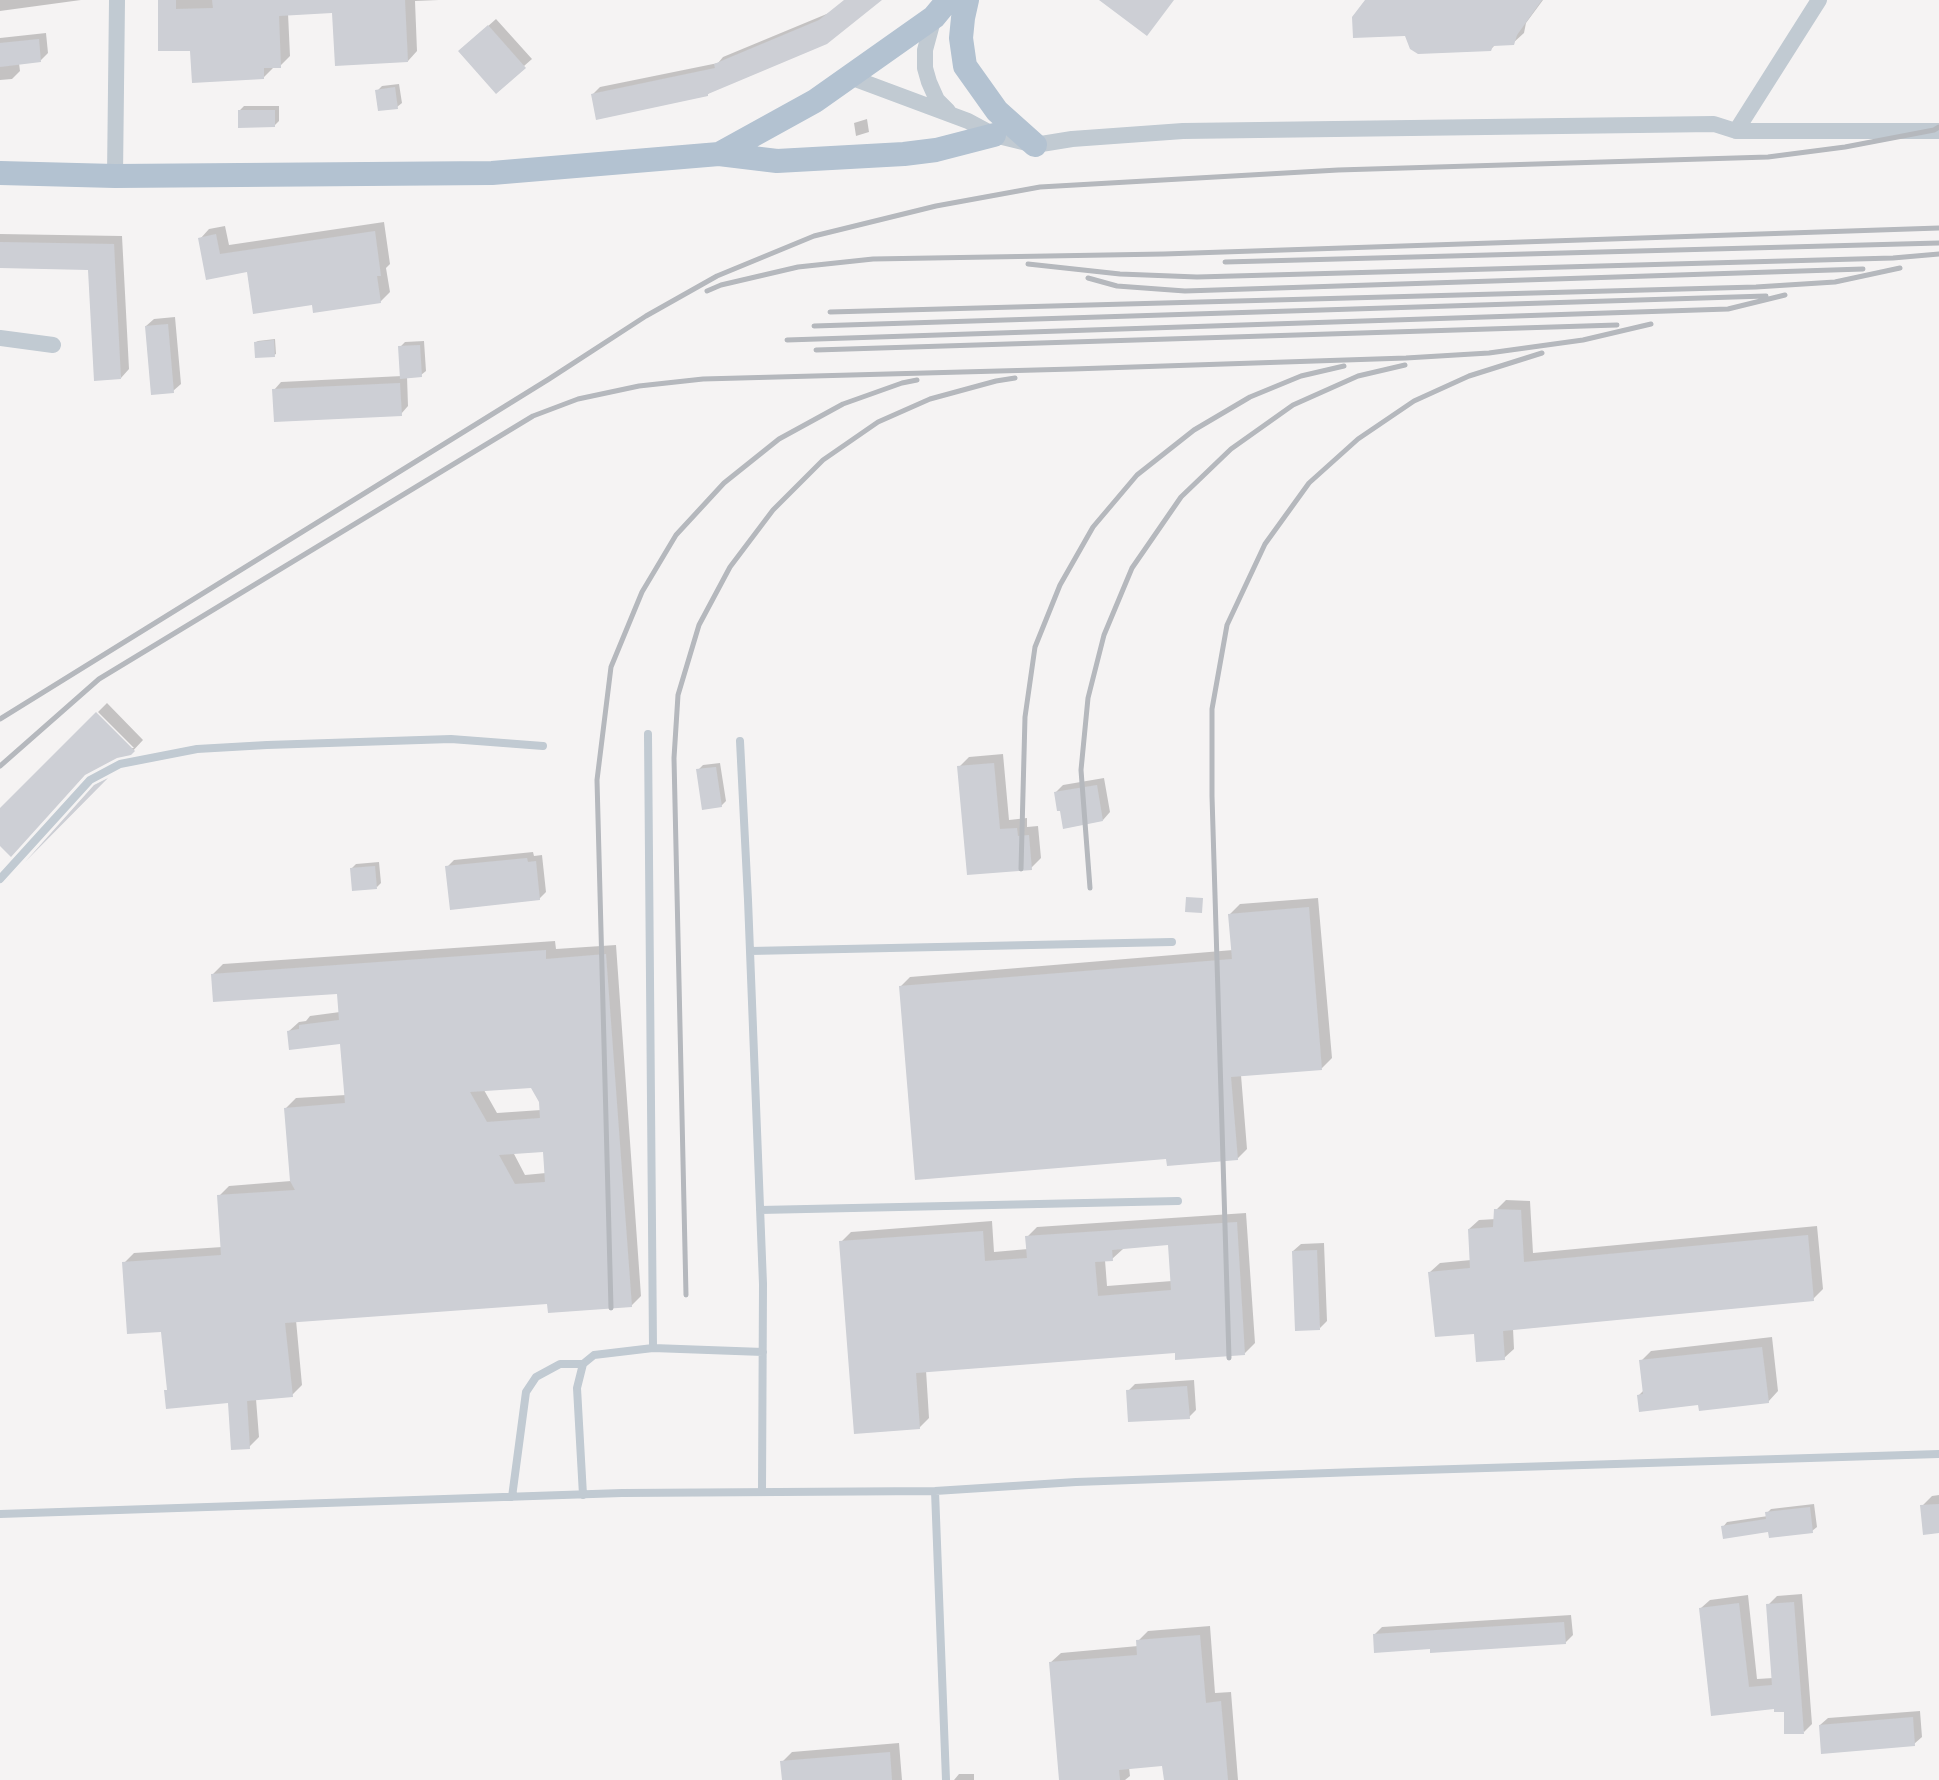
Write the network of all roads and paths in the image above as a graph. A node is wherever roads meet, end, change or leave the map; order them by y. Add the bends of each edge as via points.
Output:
1 (117, 0) edge
2 (967, 0) edge
3 (1819, 0) edge
4 (941, 8) edge
5 (850, 77) junction
6 (950, 114) junction
7 (1736, 131) junction
8 (1939, 131) edge
9 (994, 135) junction
10 (1035, 145) junction
11 (719, 154) junction
12 (0, 173) edge
13 (115, 176) junction
14 (0, 338) edge
15 (53, 345) dead end
16 (648, 734) dead end
17 (740, 741) dead end
18 (543, 746) dead end
19 (0, 879) edge
20 (1172, 942) dead end
21 (750, 951) junction
22 (1178, 1201) dead end
23 (760, 1210) junction
24 (653, 1348) junction
25 (763, 1352) junction
26 (583, 1364) junction
27 (1939, 1454) edge
28 (935, 1491) junction
29 (762, 1492) junction
30 (583, 1494) junction
31 (512, 1497) junction
32 (0, 1514) edge
33 (946, 1780) edge

1 - 13 street
2 - 10 main road via 961,38 965,66 997,111
3 - 7 street
4 - 5 main road
4 - 6 street via 925,50 925,68 937,100
5 - 6 street
5 - 11 main road
6 - 9 street
7 - 8 street
7 - 10 street via 1714,124 1183,131
9 - 10 street
9 - 11 main road via 913,153 777,161
11 - 13 main road via 492,173
12 - 13 main road
14 - 15 street
16 - 24 lane
17 - 21 lane
18 - 19 lane via 451,739 267,745 197,749 120,764 90,780
20 - 21 lane
21 - 23 lane
22 - 23 lane
23 - 25 lane
24 - 25 lane
24 - 26 lane via 594,1355
25 - 29 lane
26 - 30 lane via 577,1388
26 - 31 lane via 560,1364 536,1377 526,1392
27 - 28 lane via 1076,1482
28 - 29 lane
28 - 33 lane
29 - 30 lane
30 - 31 lane
31 - 32 lane

